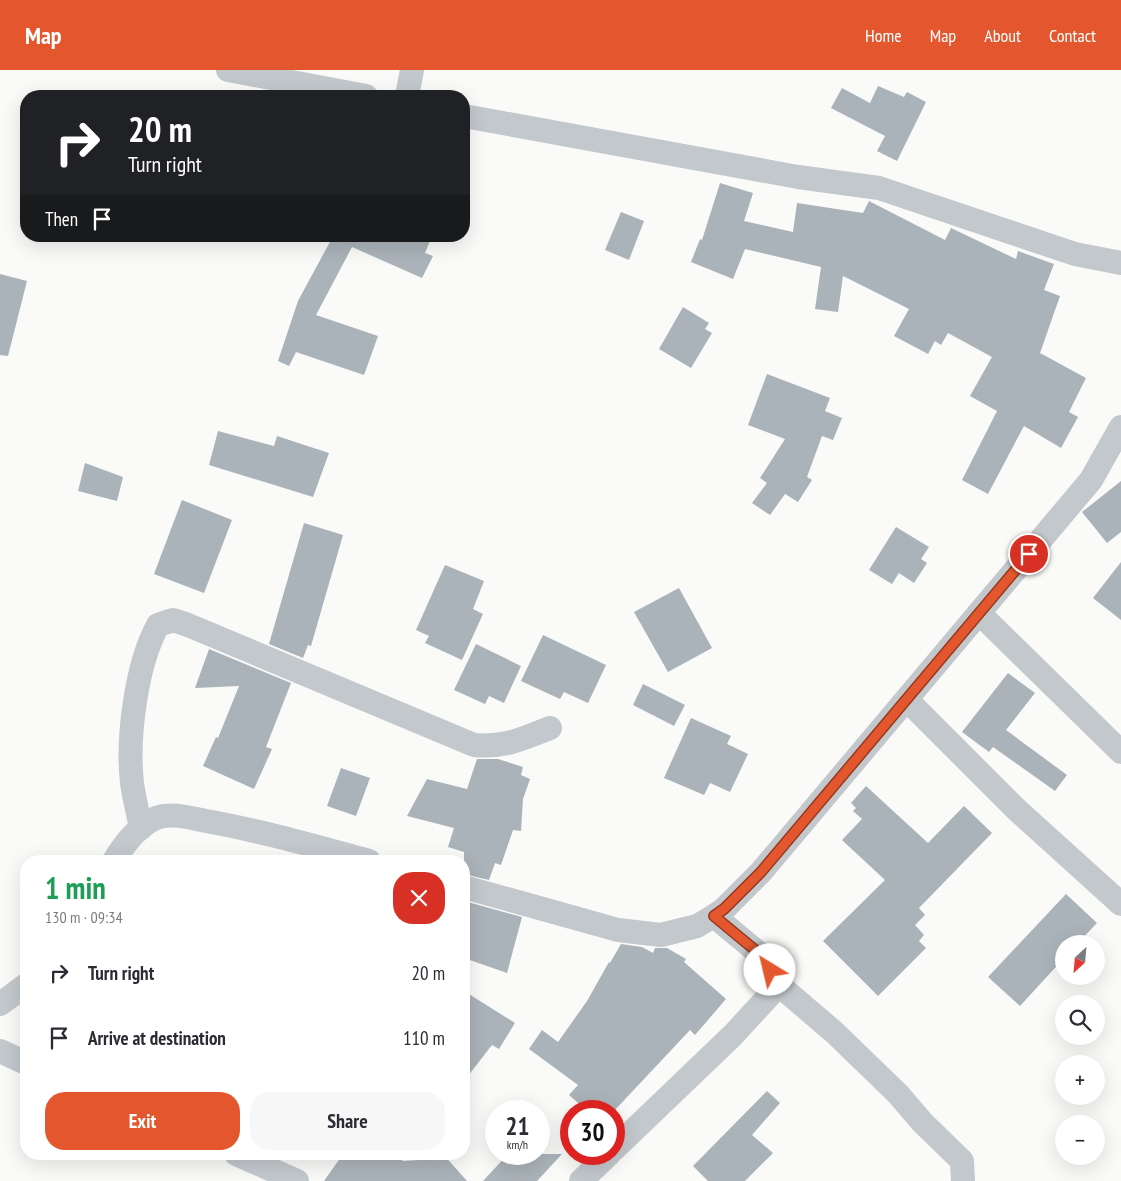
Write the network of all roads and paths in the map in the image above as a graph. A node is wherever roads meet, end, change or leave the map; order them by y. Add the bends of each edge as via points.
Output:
1 (228, 70) edge
2 (412, 70) edge
3 (334, 90) edge
4 (408, 90) edge
5 (470, 117) edge
6 (1121, 263) edge
7 (1121, 427) edge
8 (979, 613) junction
9 (907, 700) junction
10 (550, 728) dead end
11 (1121, 752) edge
12 (141, 828) junction
13 (118, 855) edge
14 (348, 855) edge
15 (470, 889) edge
16 (1121, 904) edge
17 (714, 916) junction
18 (779, 984) junction
19 (20, 989) edge
20 (0, 1004) edge
21 (0, 1051) edge
22 (20, 1060) edge
23 (625, 1138) edge
24 (250, 1160) edge
25 (598, 1165) edge
26 (297, 1181) edge
27 (581, 1181) edge
28 (963, 1181) edge

1 - 3 street
2 - 4 street
5 - 6 street via 879,188 1075,254
7 - 8 street via 1091,480
8 - 9 street
8 - 11 street
9 - 16 street via 1017,810
9 - 17 street via 761,872
10 - 12 street via 494,747 474,745 173,620 158,625 147,644 130,745 132,784
12 - 13 street
12 - 14 street via 157,818 175,816 258,830
15 - 17 street via 618,930 661,935 697,926
17 - 18 street via 761,955
18 - 23 street via 733,1034
18 - 28 street via 835,1032 962,1161
19 - 20 street
21 - 22 street
24 - 26 street
25 - 27 street

